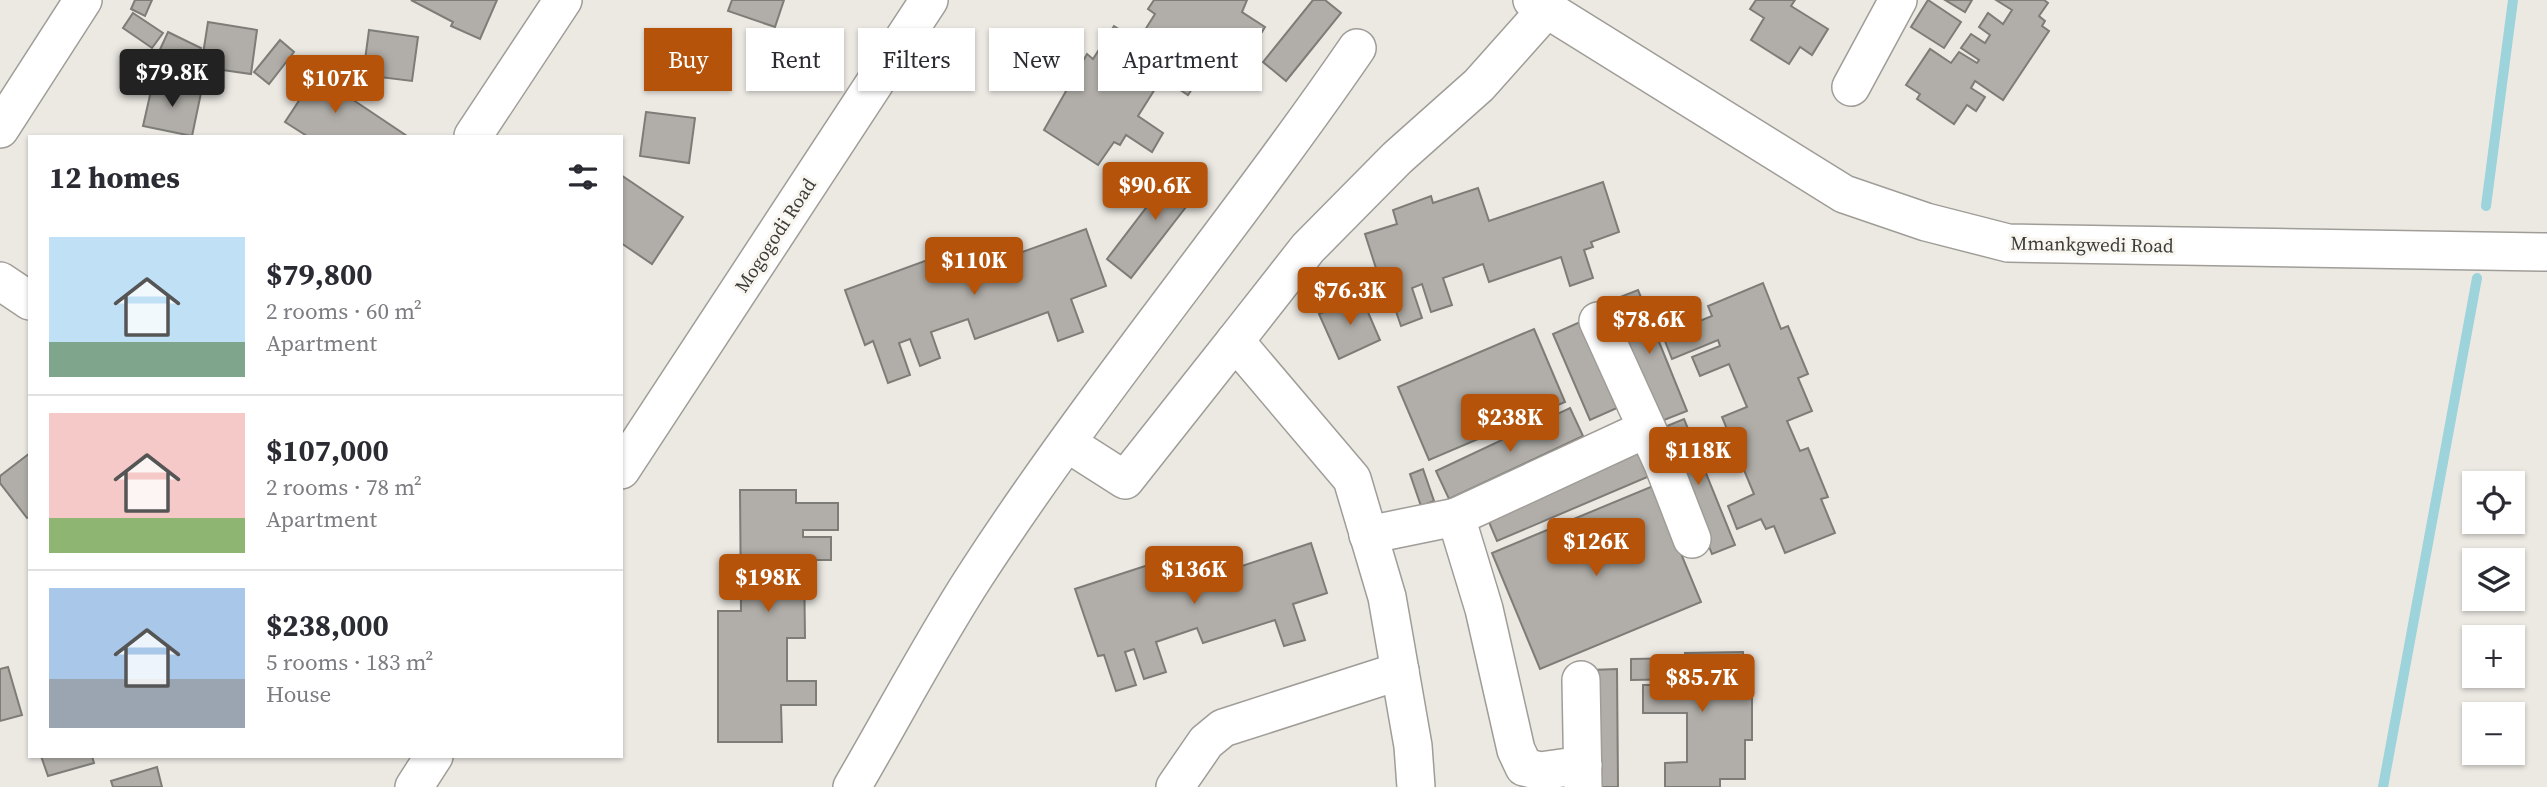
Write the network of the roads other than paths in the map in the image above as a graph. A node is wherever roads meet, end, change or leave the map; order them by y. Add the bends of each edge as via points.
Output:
1 (83, 0) edge
2 (563, 0) edge
3 (929, 0) edge
4 (1898, 0) edge
5 (1539, 6) edge
6 (1357, 48) dead end
7 (1851, 87) dead end
8 (0, 129) edge
9 (474, 135) edge
10 (2547, 252) edge
11 (0, 281) edge
12 (28, 300) edge
13 (1598, 321) dead end
14 (1235, 341) junction
15 (1646, 429) junction
16 (1067, 443) junction
17 (623, 467) edge
18 (1456, 517) junction
19 (1368, 535) junction
20 (1692, 539) dead end
21 (1400, 670) junction
22 (1581, 680) dead end
23 (433, 758) edge
24 (1583, 776) edge
25 (414, 787) edge
26 (852, 787) edge
27 (1175, 787) edge
28 (1416, 787) edge

1 - 8 street
2 - 9 street
3 - 17 street, Mogogodi Road
4 - 7 street
5 - 10 street, Mmankgwedi Road via 1844,194 2008,243
5 - 14 street via 1479,85 1397,158 1308,248
6 - 16 street
11 - 12 street
13 - 15 street
14 - 16 street via 1125,480
14 - 19 street via 1352,479
15 - 18 street
15 - 20 street
16 - 26 street via 974,578
18 - 19 street
18 - 24 street via 1524,767
19 - 21 street via 1387,597
21 - 27 street via 1223,728 1206,742
21 - 28 street
22 - 24 street
23 - 25 street

